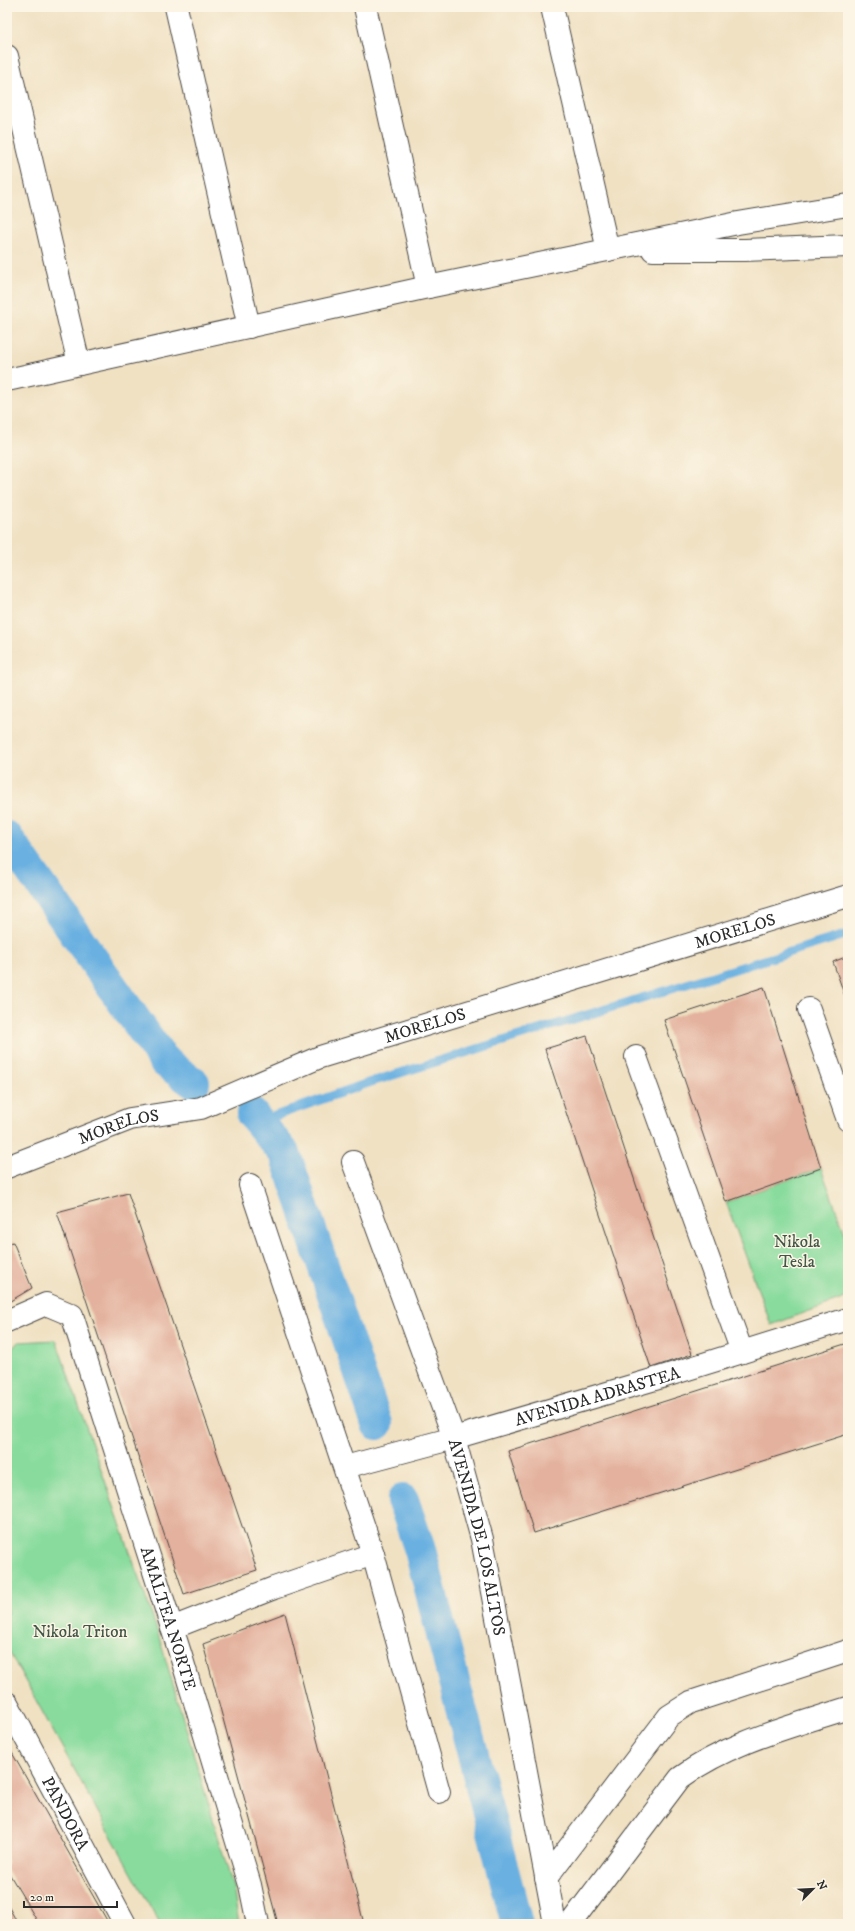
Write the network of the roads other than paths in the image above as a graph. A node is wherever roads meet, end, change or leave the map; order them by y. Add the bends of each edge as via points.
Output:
1 (176, 7) edge
2 (365, 7) edge
3 (552, 7) edge
4 (7, 56) edge
5 (848, 205) edge
6 (848, 246) edge
7 (608, 250) junction
8 (428, 287) junction
9 (249, 327) junction
10 (79, 364) junction
11 (7, 380) edge
12 (848, 896) edge
13 (809, 1009) dead end
14 (636, 1057) dead end
15 (848, 1120) edge
16 (353, 1162) dead end
17 (7, 1167) edge
18 (250, 1185) dead end
19 (848, 1319) edge
20 (7, 1321) edge
21 (742, 1352) junction
22 (454, 1438) junction
23 (345, 1467) junction
24 (373, 1554) junction
25 (172, 1628) junction
26 (848, 1651) edge
27 (7, 1703) edge
28 (848, 1708) edge
29 (439, 1792) dead end
30 (546, 1878) junction
31 (125, 1924) edge
32 (258, 1924) edge
33 (555, 1924) edge
34 (570, 1924) edge

1 - 9 street
2 - 8 street
3 - 7 street
4 - 10 street
5 - 7 street via 738,222
6 - 7 street via 745,250
7 - 8 street
8 - 9 street
9 - 10 street
10 - 11 street
12 - 17 street, MORELOS via 320,1057 201,1108 130,1119
13 - 15 street
14 - 21 street
16 - 22 street, AVENIDA DE LOS ALTOS
18 - 23 street
19 - 21 street, AVENIDA ADRASTEA
20 - 25 street, AMALTEA NORTE via 46,1304 72,1315
21 - 22 street, AVENIDA ADRASTEA
22 - 23 street, AVENIDA ADRASTEA
22 - 30 street, AVENIDA DE LOS ALTOS via 482,1539
23 - 24 street
24 - 25 street via 274,1588
24 - 29 street
25 - 32 street, AMALTEA NORTE via 250,1885
26 - 30 street via 691,1702 669,1716
27 - 31 street, PANDORA
28 - 34 street via 747,1741 695,1767 680,1778
30 - 33 street, AVENIDA DE LOS ALTOS

